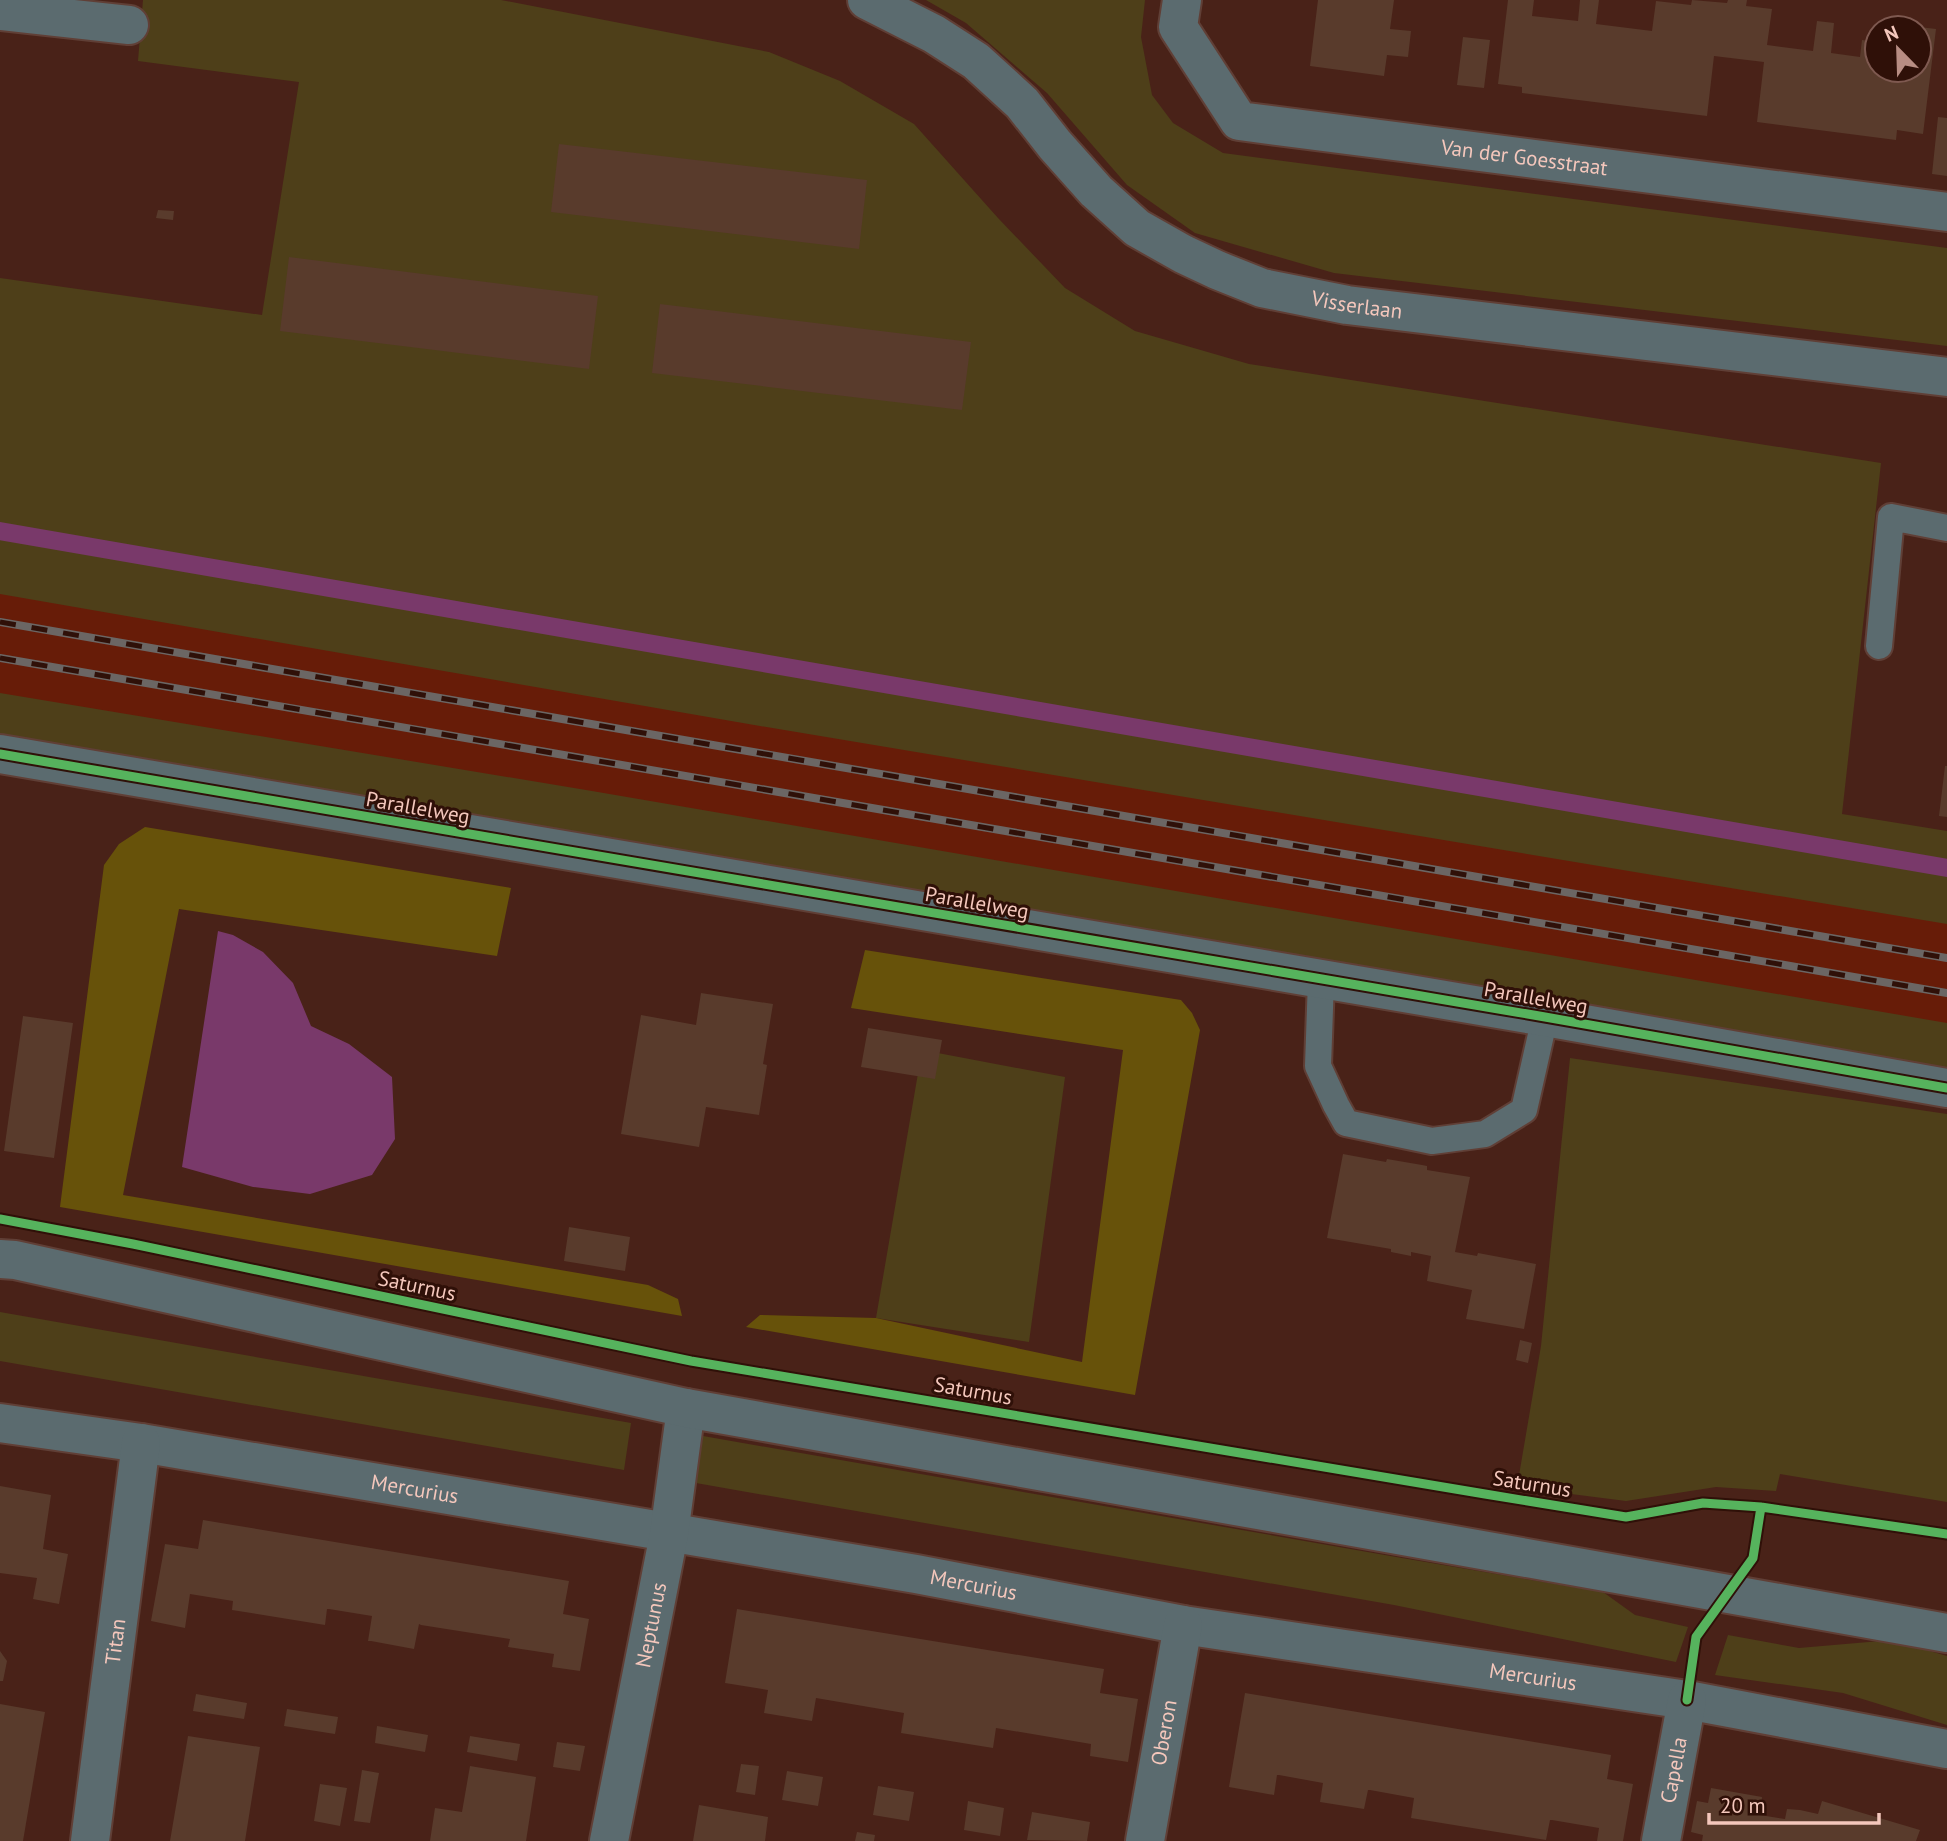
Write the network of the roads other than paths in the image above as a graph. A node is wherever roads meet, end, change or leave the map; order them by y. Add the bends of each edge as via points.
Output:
1 (867, 0) edge
2 (1182, 0) edge
3 (0, 11) edge
4 (130, 25) dead end
5 (1947, 212) edge
6 (1947, 377) edge
7 (1947, 528) edge
8 (1879, 646) dead end
9 (0, 754) edge
10 (1321, 980) junction
11 (1545, 1017) junction
12 (1947, 1088) edge
13 (0, 1259) edge
14 (686, 1408) junction
15 (0, 1423) edge
16 (141, 1443) junction
17 (669, 1534) junction
18 (1183, 1625) junction
19 (1947, 1633) edge
20 (1687, 1700) junction
21 (1947, 1749) edge
22 (90, 1841) edge
23 (609, 1841) edge
24 (1145, 1841) edge
25 (1661, 1841) edge

1 - 6 street, Visserlaan via 976,61 1022,103 1096,191 1137,228 1205,265 1262,288 1347,305
2 - 5 street, Van der Goesstraat via 1178,27 1239,121
3 - 4 street
7 - 8 lane via 1891,517
9 - 10 street, Parallelweg
10 - 11 street, Parallelweg
10 - 11 lane via 1318,1066 1346,1123 1432,1142 1485,1134 1524,1110
11 - 12 street, Parallelweg
13 - 14 street
14 - 17 street, Neptunus
14 - 19 street
15 - 16 street, Mercurius
16 - 17 street, Mercurius
16 - 22 street, Titan
17 - 18 street, Mercurius via 916,1574
17 - 23 street, Neptunus
18 - 20 street, Mercurius
18 - 24 street, Oberon
20 - 21 street, Mercurius
20 - 25 street, Capella

